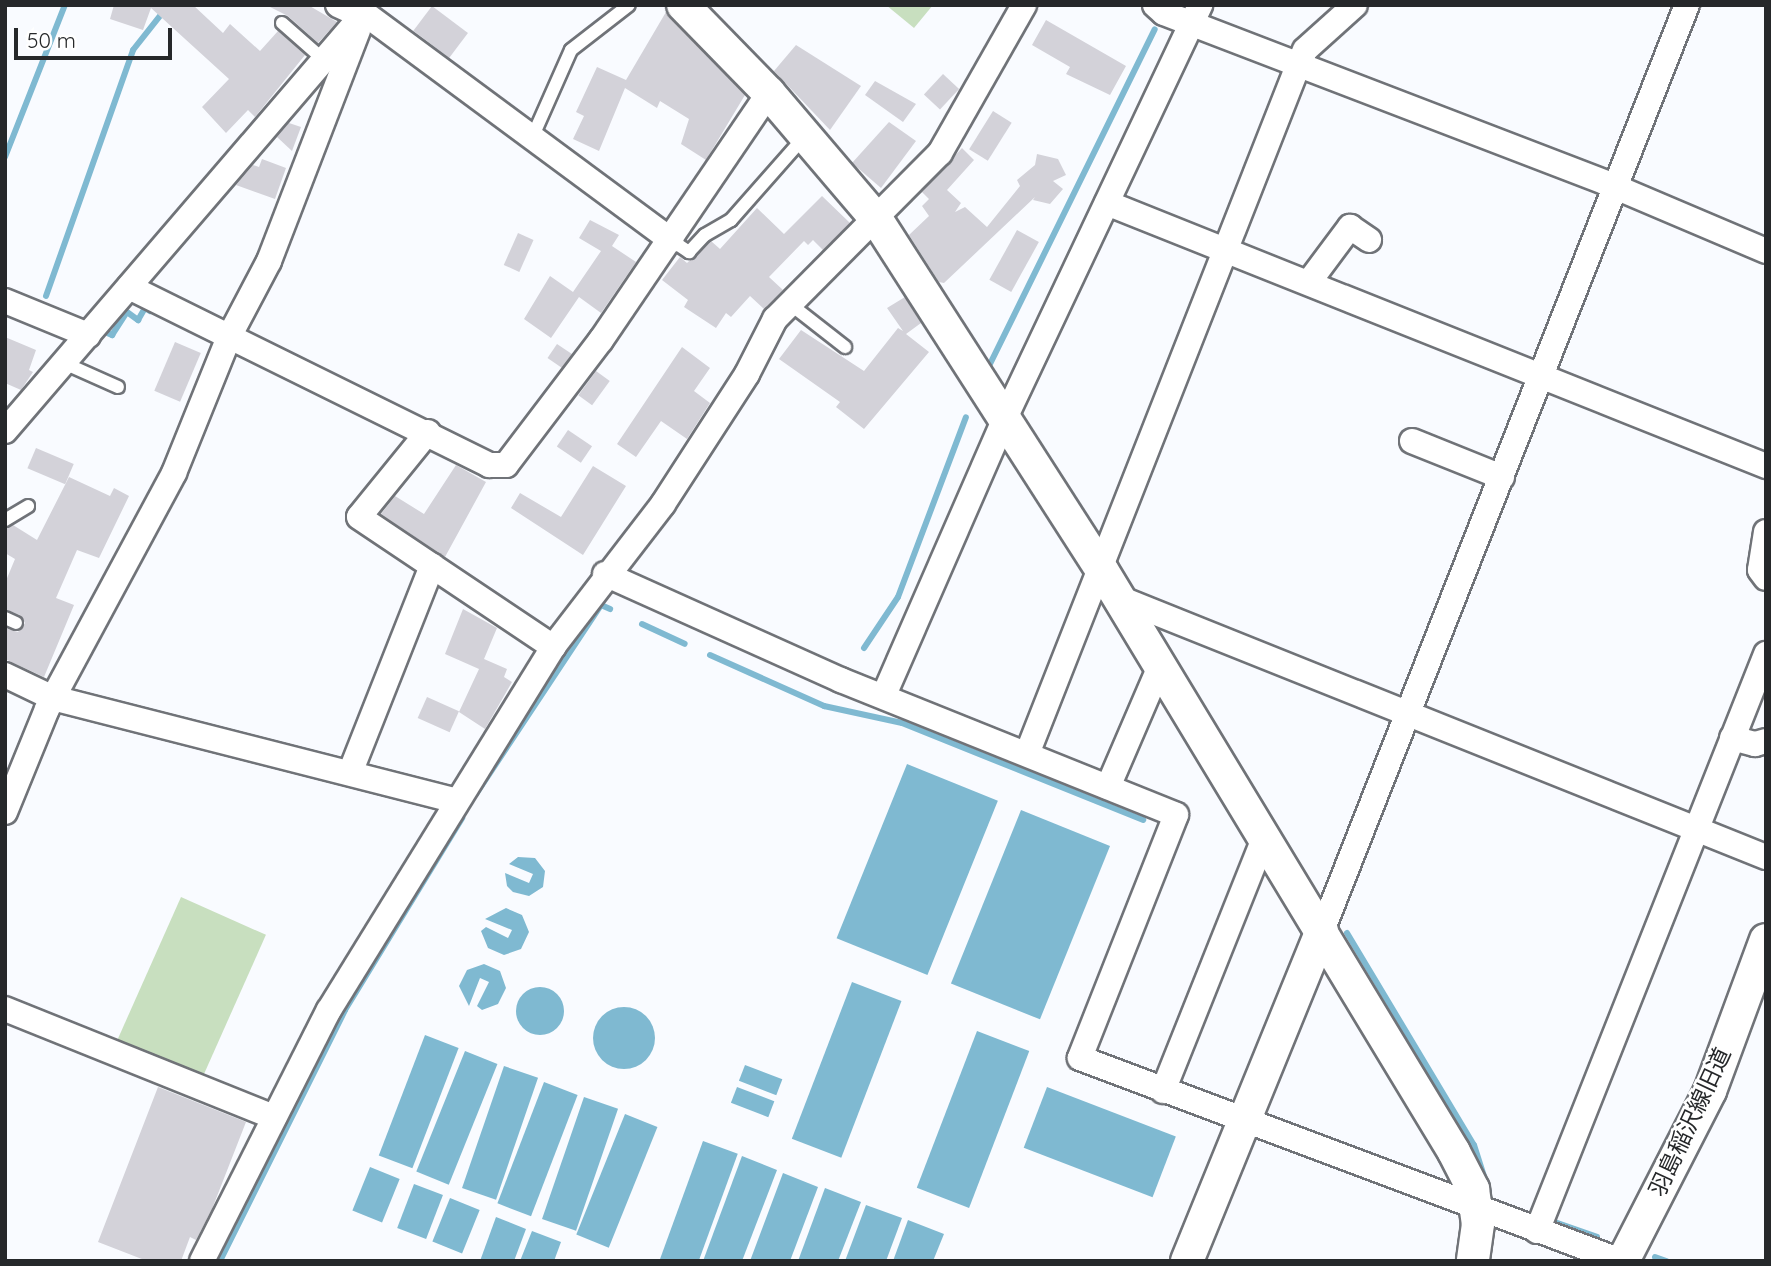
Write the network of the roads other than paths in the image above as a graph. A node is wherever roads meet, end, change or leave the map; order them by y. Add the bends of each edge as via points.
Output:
1 (338, 5) edge
2 (629, 5) edge
3 (683, 5) edge
4 (1024, 5) edge
5 (1155, 5) edge
6 (1355, 5) edge
7 (1687, 5) edge
8 (365, 11) edge
9 (1195, 14) edge
10 (282, 23) dead end
11 (324, 60) junction
12 (1299, 64) junction
13 (769, 93) junction
14 (805, 135) junction
15 (533, 138) junction
16 (1616, 190) junction
17 (1107, 204) junction
18 (877, 220) junction
19 (671, 240) junction
20 (1369, 240) dead end
21 (1227, 250) junction
22 (1766, 251) edge
23 (1309, 282) junction
24 (129, 287) junction
25 (5, 301) edge
26 (790, 304) junction
27 (88, 335) junction
28 (229, 337) junction
29 (845, 346) dead end
30 (64, 363) junction
31 (1544, 375) junction
32 (118, 387) dead end
33 (1005, 418) junction
34 (6, 429) edge
35 (428, 432) junction
36 (1412, 442) dead end
37 (1766, 466) edge
38 (1502, 477) junction
39 (28, 506) dead end
40 (5, 520) edge
41 (1766, 532) edge
42 (432, 566) junction
43 (1102, 570) junction
44 (605, 574) junction
45 (1766, 578) edge
46 (1119, 598) junction
47 (553, 647) junction
48 (1765, 660) edge
49 (1160, 666) junction
50 (5, 676) edge
51 (884, 695) junction
52 (53, 698) junction
53 (1408, 714) junction
54 (1732, 738) junction
55 (1766, 741) edge
56 (1027, 754) junction
57 (350, 774) junction
58 (1108, 787) junction
59 (457, 801) junction
60 (5, 812) edge
61 (1697, 829) junction
62 (1264, 838) junction
63 (1766, 857) edge
64 (1322, 931) junction
65 (1766, 940) edge
66 (5, 1009) edge
67 (1163, 1091) junction
68 (274, 1118) junction
69 (1242, 1121) junction
70 (1476, 1209) junction
71 (1537, 1231) junction
72 (202, 1261) edge
73 (1187, 1261) edge
74 (1473, 1261) edge
75 (1622, 1261) edge

1 - 8 street
2 - 15 lane via 571,50
3 - 13 street
4 - 18 street via 940,153
5 - 9 street
6 - 12 street via 1306,50
7 - 16 street
8 - 11 street
8 - 15 street
8 - 28 street via 269,261
9 - 12 street
9 - 17 street
10 - 11 lane
11 - 24 street
12 - 16 street
12 - 21 street
13 - 14 street
13 - 19 street
14 - 18 street
14 - 19 lane via 731,220 705,235 689,252
15 - 19 street
16 - 22 street
16 - 31 street
17 - 21 street
17 - 33 street
18 - 26 street
18 - 33 street
19 - 35 street via 506,465 489,465
20 - 23 street via 1350,227
21 - 23 street
21 - 43 street
23 - 31 street
24 - 27 street
24 - 28 street
25 - 27 street
26 - 29 lane
26 - 44 street via 775,319 747,374 663,504
27 - 30 street
28 - 35 street
28 - 52 street via 174,474
30 - 32 lane
30 - 34 street
31 - 37 street
31 - 38 street
33 - 43 street
33 - 51 street
35 - 42 street via 359,517
36 - 38 street
38 - 53 street
39 - 40 lane
41 - 45 street via 1760,570
42 - 47 street
42 - 57 street
43 - 46 street
43 - 56 street
44 - 47 street
44 - 51 street
46 - 49 street
46 - 53 street
47 - 59 street
48 - 54 street
49 - 58 street
49 - 62 street
50 - 52 street
51 - 56 street
52 - 57 street
52 - 60 street
53 - 61 street
53 - 64 street
54 - 55 street via 1755,744
54 - 61 street
56 - 58 street
57 - 59 street
58 - 67 street via 1176,815 1080,1058
59 - 68 street via 329,1010
61 - 63 street
61 - 71 street
62 - 64 street
62 - 67 street
64 - 69 street
64 - 70 street via 1448,1141 1473,1189
65 - 75 street, 羽島稲沢線旧道 via 1710,1091
66 - 68 street
67 - 69 street
68 - 72 street
69 - 70 street
69 - 73 street
70 - 71 street
70 - 74 street
71 - 75 street

